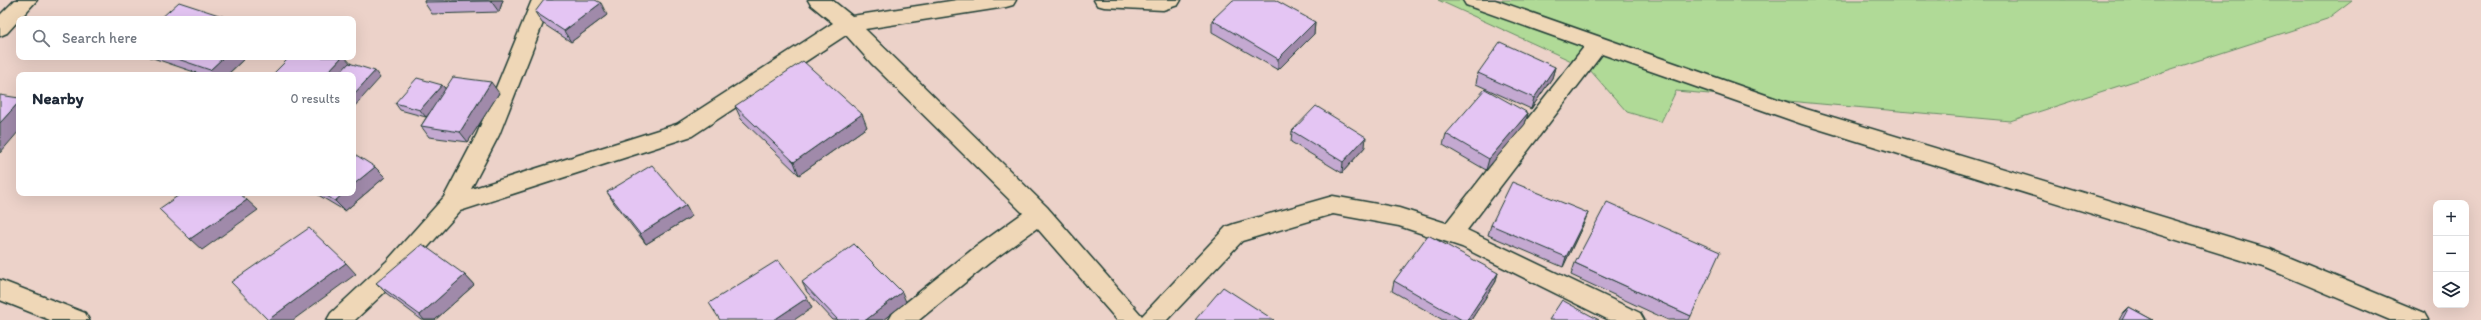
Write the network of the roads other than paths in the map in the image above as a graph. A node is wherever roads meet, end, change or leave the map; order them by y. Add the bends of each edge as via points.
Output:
1 (27, 0) edge
2 (542, 0) edge
3 (818, 0) edge
4 (1006, 0) edge
5 (1104, 0) edge
6 (1171, 0) edge
7 (1473, 0) edge
8 (848, 24) junction
9 (0, 28) edge
10 (1598, 44) junction
11 (452, 204) junction
12 (1039, 214) junction
13 (1450, 234) junction
14 (0, 290) edge
15 (77, 320) edge
16 (338, 320) edge
17 (901, 320) edge
18 (1132, 320) edge
19 (1152, 320) edge
20 (1632, 320) edge
21 (2416, 320) edge

1 - 9 street
2 - 11 street via 488,135
3 - 8 street
4 - 8 street
5 - 6 street
7 - 10 street
8 - 11 street via 684,130
8 - 12 street via 879,58
10 - 13 street
10 - 21 street via 1802,116 2269,259
11 - 16 street via 395,268
12 - 17 street via 981,256
12 - 18 street
13 - 19 street via 1399,217 1333,205 1325,207 1234,234
13 - 20 street via 1469,240
14 - 15 street

